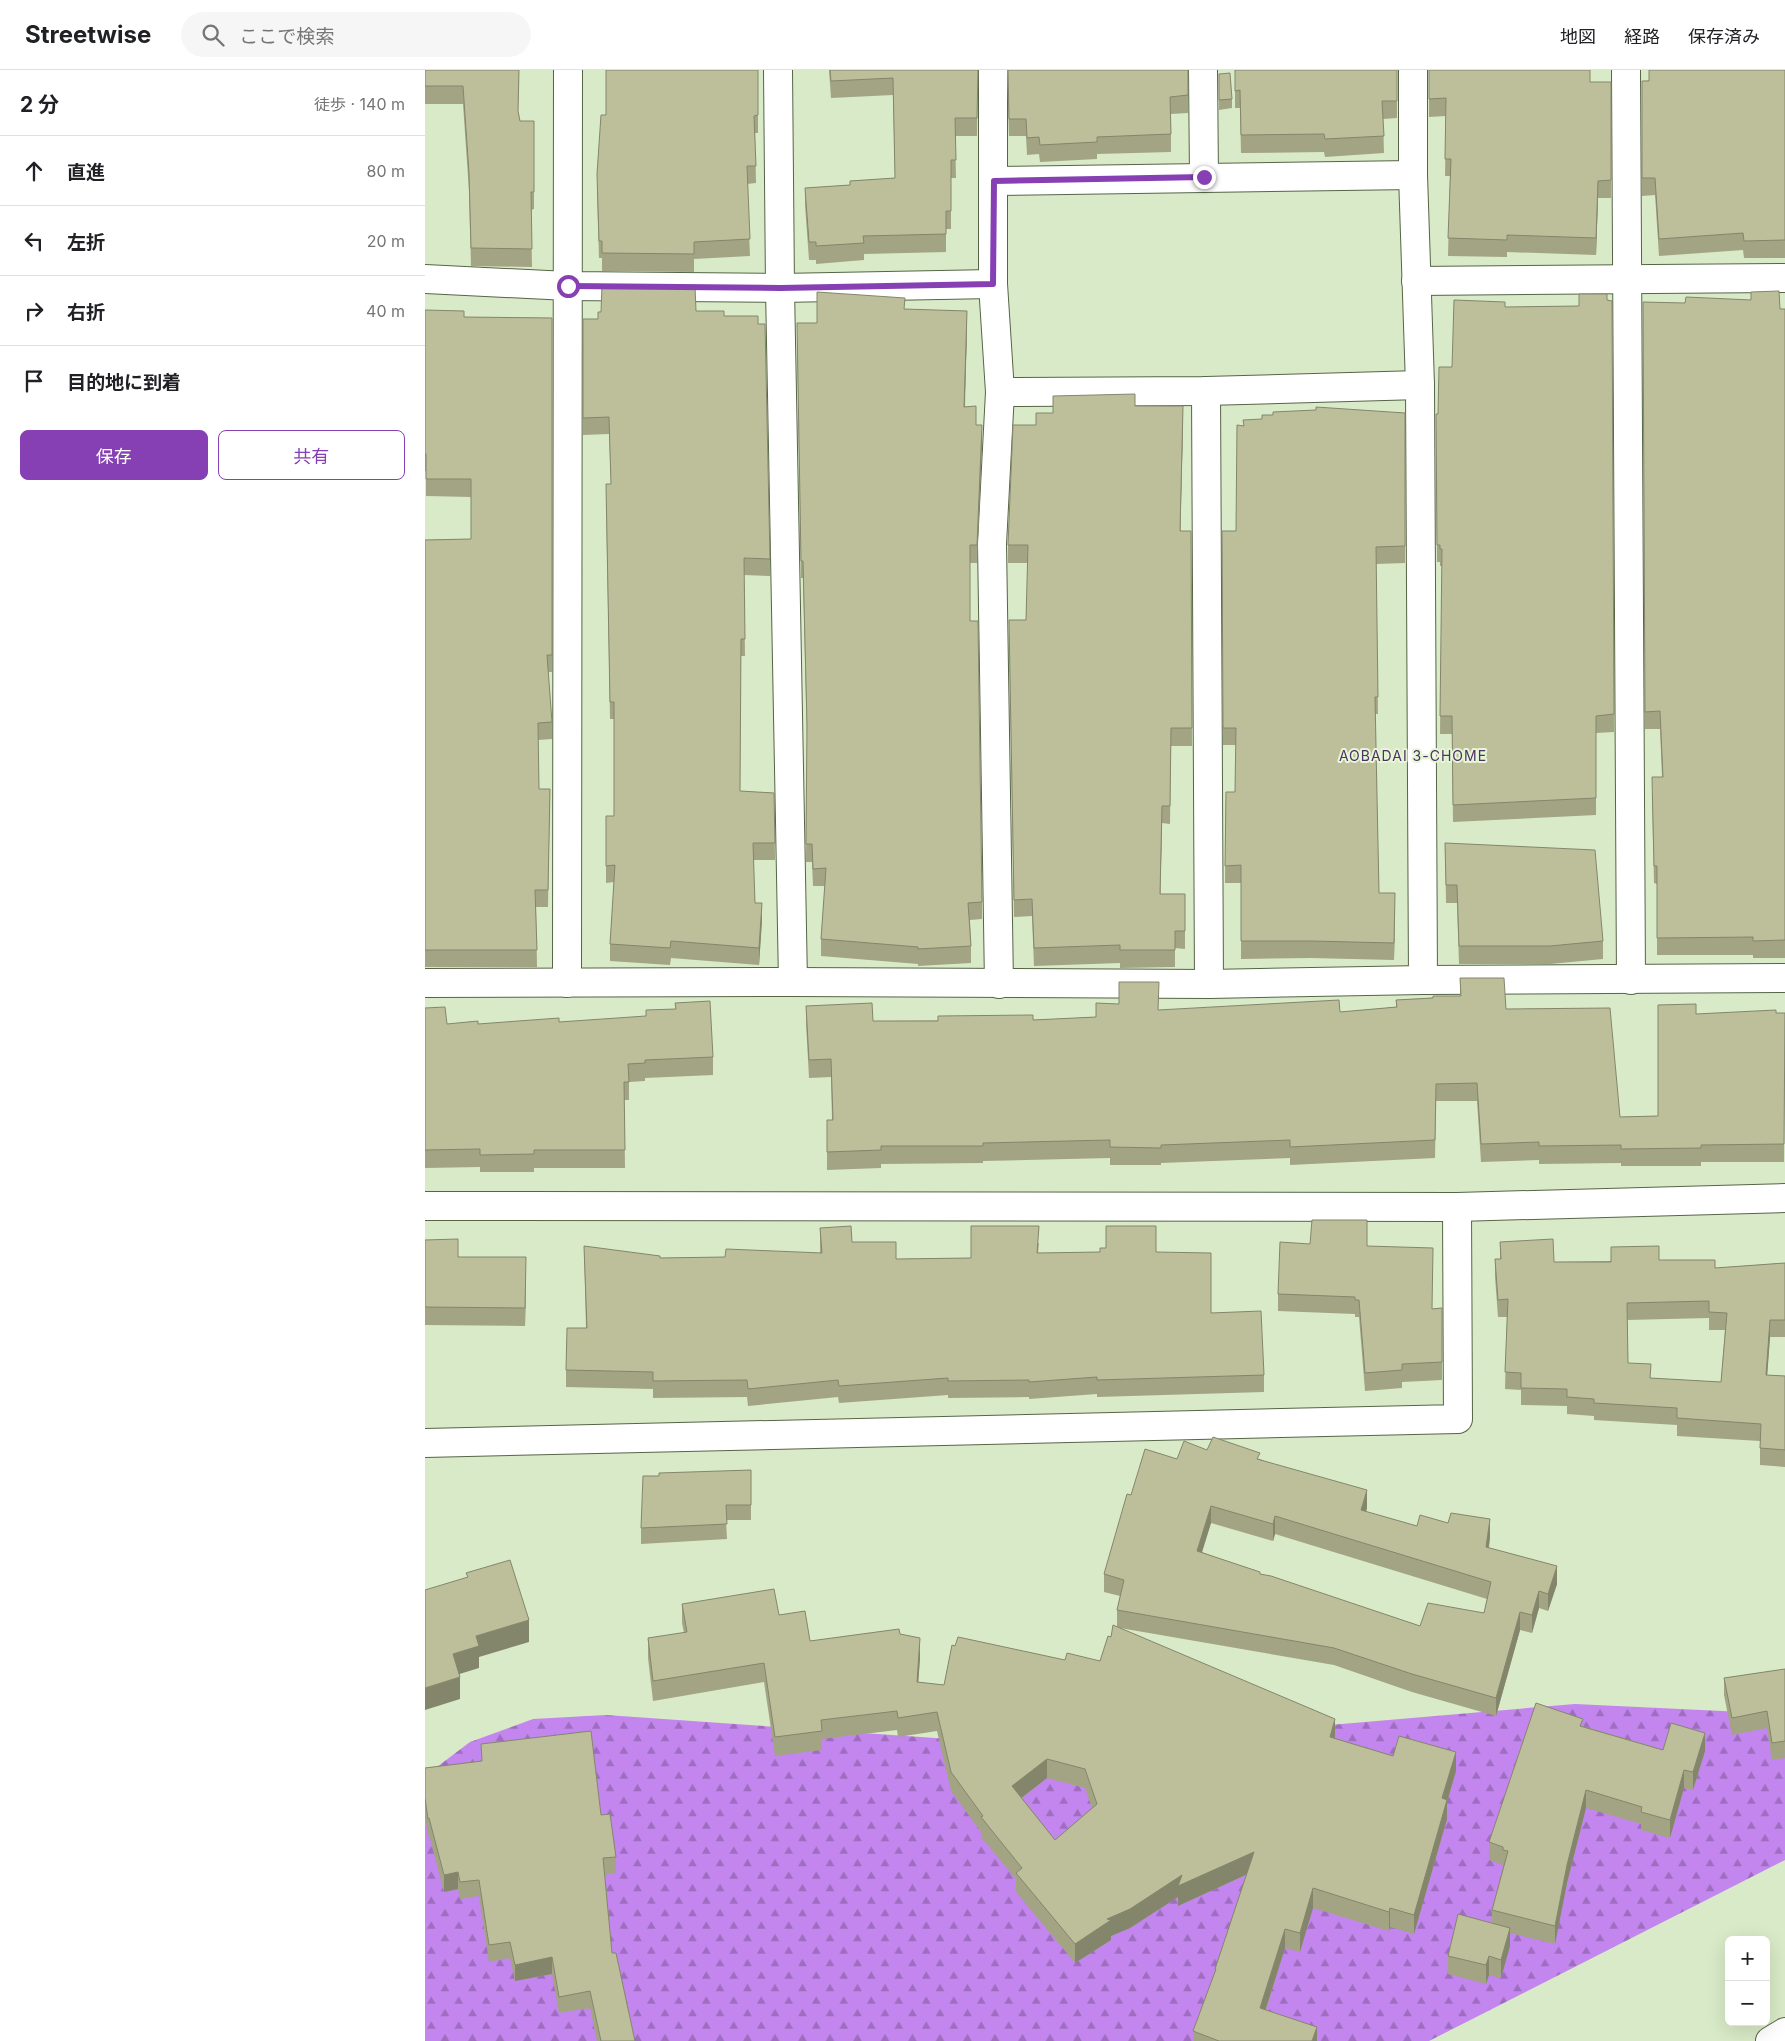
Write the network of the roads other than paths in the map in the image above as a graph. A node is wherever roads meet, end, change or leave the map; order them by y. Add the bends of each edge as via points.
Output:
1 (569, 70) edge
2 (778, 70) edge
3 (993, 70) edge
4 (1203, 70) edge
5 (1413, 70) edge
6 (1626, 70) edge
7 (1413, 175) junction
8 (1204, 177) junction
9 (994, 181) junction
10 (1785, 278) edge
11 (425, 280) edge
12 (1416, 281) junction
13 (1626, 281) junction
14 (993, 284) junction
15 (568, 286) junction
16 (780, 288) junction
17 (1420, 385) junction
18 (1206, 391) junction
19 (1000, 392) junction
20 (1785, 978) edge
21 (1423, 980) junction
22 (1631, 980) junction
23 (793, 982) junction
24 (425, 983) edge
25 (567, 983) junction
26 (999, 984) junction
27 (1209, 984) junction
28 (1785, 1198) edge
29 (425, 1206) edge
30 (1457, 1206) junction
31 (425, 1443) edge
32 (1785, 2032) edge
33 (1770, 2041) edge

1 - 15 main road
2 - 16 main road
3 - 9 main road
4 - 8 main road
5 - 7 main road
6 - 13 main road
7 - 8 main road
7 - 12 main road
8 - 9 main road
9 - 14 main road
10 - 13 main road
11 - 15 main road
12 - 13 main road
12 - 17 main road
13 - 22 main road
14 - 16 main road
14 - 19 main road
15 - 16 main road
15 - 25 main road
16 - 23 main road
17 - 18 main road
17 - 21 main road
18 - 19 main road
18 - 27 main road
19 - 26 main road via 992,544
20 - 22 main road
21 - 22 main road
21 - 27 main road
23 - 25 main road
23 - 26 main road
24 - 25 main road
26 - 27 main road
28 - 30 main road
29 - 30 main road
30 - 31 main road via 1458,1419
32 - 33 main road

